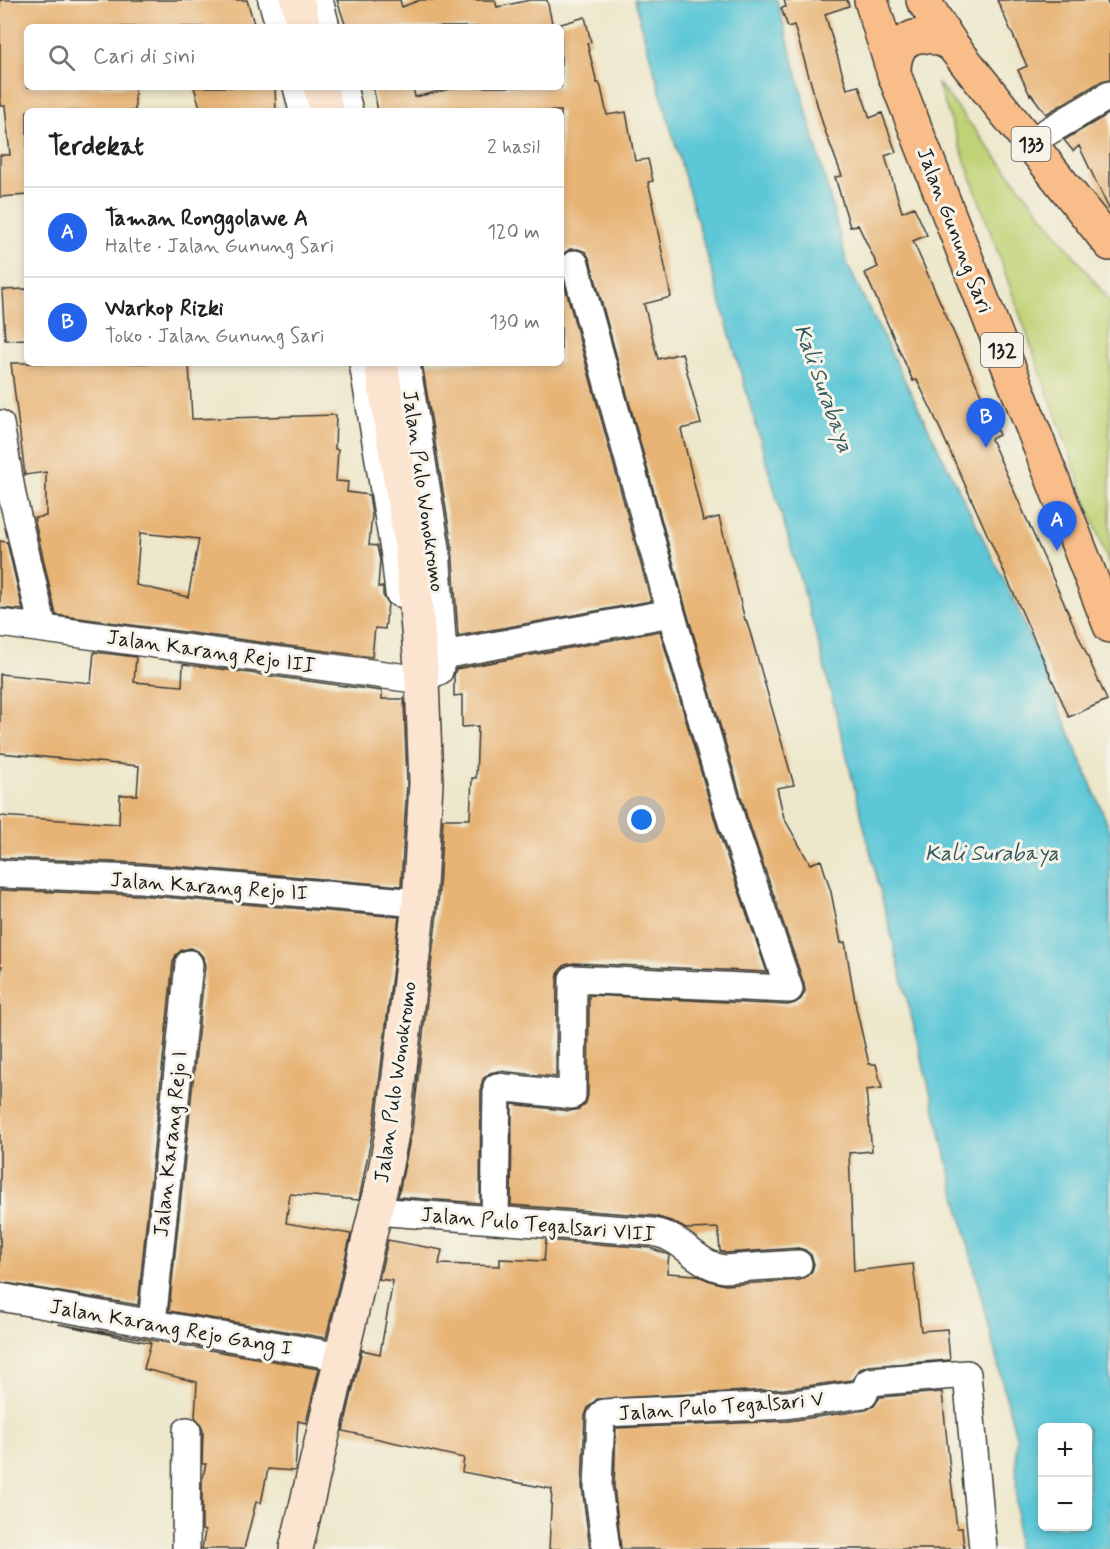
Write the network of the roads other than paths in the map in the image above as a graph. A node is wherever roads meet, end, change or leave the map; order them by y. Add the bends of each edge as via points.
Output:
1 (272, 0) edge
2 (297, 0) edge
3 (319, 0) edge
4 (873, 0) edge
5 (899, 0) edge
6 (922, 0) edge
7 (279, 24) edge
8 (303, 24) edge
9 (325, 24) edge
10 (952, 45) junction
11 (894, 74) junction
12 (298, 90) edge
13 (321, 90) edge
14 (344, 90) edge
15 (1110, 94) edge
16 (302, 108) edge
17 (326, 108) edge
18 (348, 108) edge
19 (1030, 142) junction
20 (1110, 244) edge
21 (575, 264) dead end
22 (363, 366) edge
23 (381, 366) edge
24 (406, 366) edge
25 (0, 424) edge
26 (671, 613) junction
27 (0, 623) edge
28 (1110, 626) edge
29 (43, 628) junction
30 (443, 655) junction
31 (414, 678) junction
32 (0, 874) edge
33 (418, 903) junction
34 (189, 964) dead end
35 (375, 1211) junction
36 (495, 1220) junction
37 (798, 1264) dead end
38 (0, 1297) edge
39 (152, 1323) junction
40 (342, 1357) junction
41 (187, 1431) dead end
42 (186, 1549) edge
43 (296, 1549) edge
44 (606, 1549) edge
45 (983, 1549) edge

1 - 7 street
2 - 8 main road
3 - 9 street
4 - 5 main road
4 - 11 main road, Jalan Gunung Sari / 132
6 - 10 main road, 133
10 - 11 main road via 928,35 916,36 898,51
10 - 19 main road, 133
11 - 28 main road, Jalan Gunung Sari / 132
12 - 16 street
13 - 17 main road
14 - 18 street
15 - 19 street
19 - 20 main road, 133
21 - 26 street
22 - 31 street, Jalan Pulo Wonokromo
23 - 31 main road, Jalan Pulo Wonokromo via 411,545
24 - 30 street, Jalan Pulo Wonokromo via 436,548
25 - 29 street
26 - 30 street
26 - 36 street via 732,822 789,989 573,979 572,1095 497,1087
27 - 29 street, Jalan Karang Rejo III
29 - 31 street, Jalan Karang Rejo III
30 - 31 street via 439,671
31 - 33 main road, Jalan Pulo Wonokromo via 426,783
32 - 33 street, Jalan Karang Rejo II via 140,879
33 - 35 main road, Jalan Pulo Wonokromo via 393,1128
34 - 39 street, Jalan Karang Rejo I
35 - 36 street, Jalan Pulo Tegalsari VIII
35 - 40 main road, Jalan Pulo Wonokromo
36 - 37 street, Jalan Pulo Tegalsari VIII via 663,1234 708,1265 724,1269
38 - 39 street, Jalan Karang Rejo Gang I
39 - 40 street, Jalan Karang Rejo Gang I
40 - 43 main road, Jalan Pulo Wonokromo
41 - 42 street
44 - 45 street, Jalan Pulo Tegalsari V via 598,1471 604,1413 786,1405 864,1394 870,1382 967,1374

